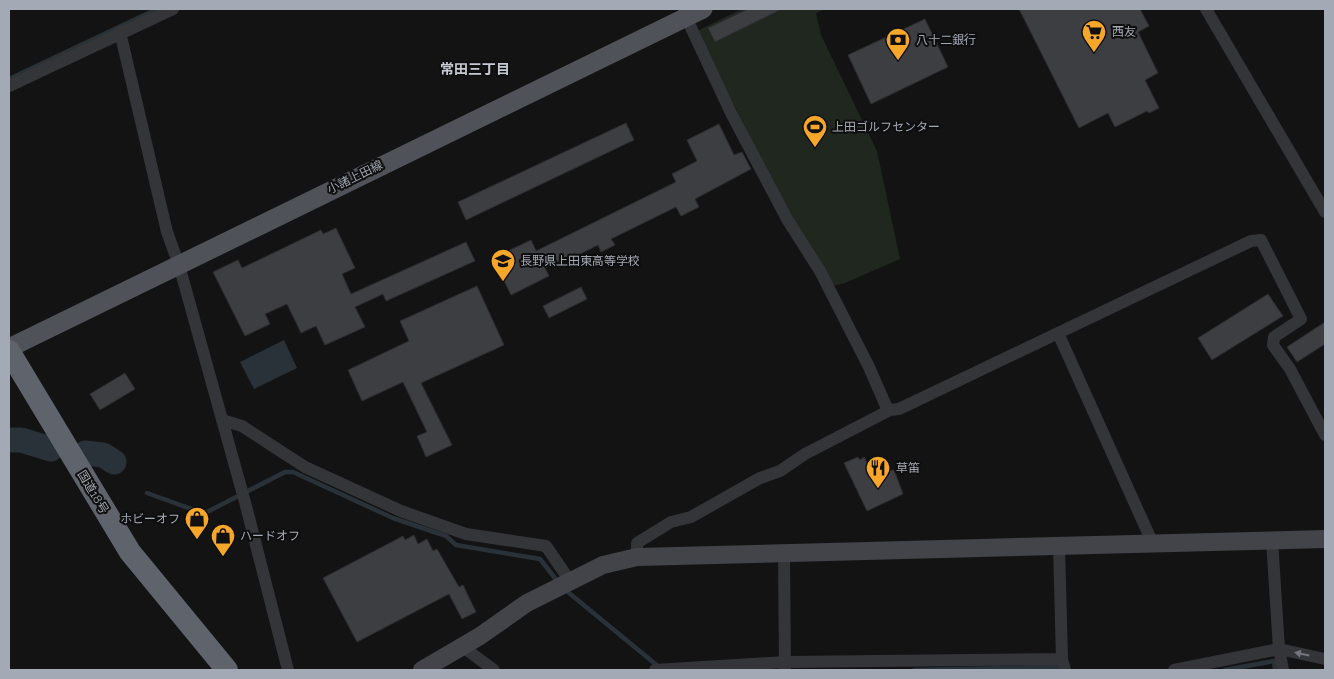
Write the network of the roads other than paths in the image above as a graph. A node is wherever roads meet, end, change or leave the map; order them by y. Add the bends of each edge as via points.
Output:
1 (173, 9) edge
2 (703, 9) edge
3 (1206, 9) edge
4 (686, 17) junction
5 (120, 32) junction
6 (9, 86) edge
7 (1325, 212) edge
8 (179, 265) junction
9 (1058, 333) junction
10 (9, 350) edge
11 (890, 410) junction
12 (222, 420) junction
13 (1325, 435) edge
14 (1325, 539) edge
15 (1272, 540) junction
16 (1153, 544) junction
17 (1059, 546) junction
18 (784, 554) junction
19 (637, 557) junction
20 (564, 584) junction
21 (463, 647) junction
22 (1279, 649) junction
23 (1325, 659) edge
24 (1064, 665) edge
25 (785, 666) edge
26 (227, 670) edge
27 (288, 670) edge
28 (422, 670) edge
29 (494, 670) edge
30 (655, 670) edge
31 (1174, 670) edge
32 (1283, 670) edge

1 - 5 street
2 - 4 main road, 小諸上田線
3 - 7 street
4 - 8 main road, 小諸上田線
4 - 11 street via 731,113 787,219 820,271
5 - 6 street via 28,72
5 - 8 street via 167,232
8 - 10 main road, 小諸上田線
8 - 12 street
9 - 11 street via 899,409
9 - 13 street via 1251,241 1260,240 1300,319 1274,337 1274,345
9 - 16 street
10 - 26 highway, 国道18号 via 130,552
11 - 19 street via 691,517 671,522 637,543
12 - 20 street via 242,426 305,467 401,511 466,534 546,546
12 - 27 street
14 - 15 street
15 - 16 street
15 - 22 street
16 - 17 street
17 - 18 street
17 - 24 street
18 - 19 street
18 - 25 street
19 - 20 street via 616,560
20 - 21 street via 511,612
21 - 28 street
21 - 29 street
23 -> 22 street
22 - 31 street
22 - 32 street
24 - 25 street
25 - 30 street

